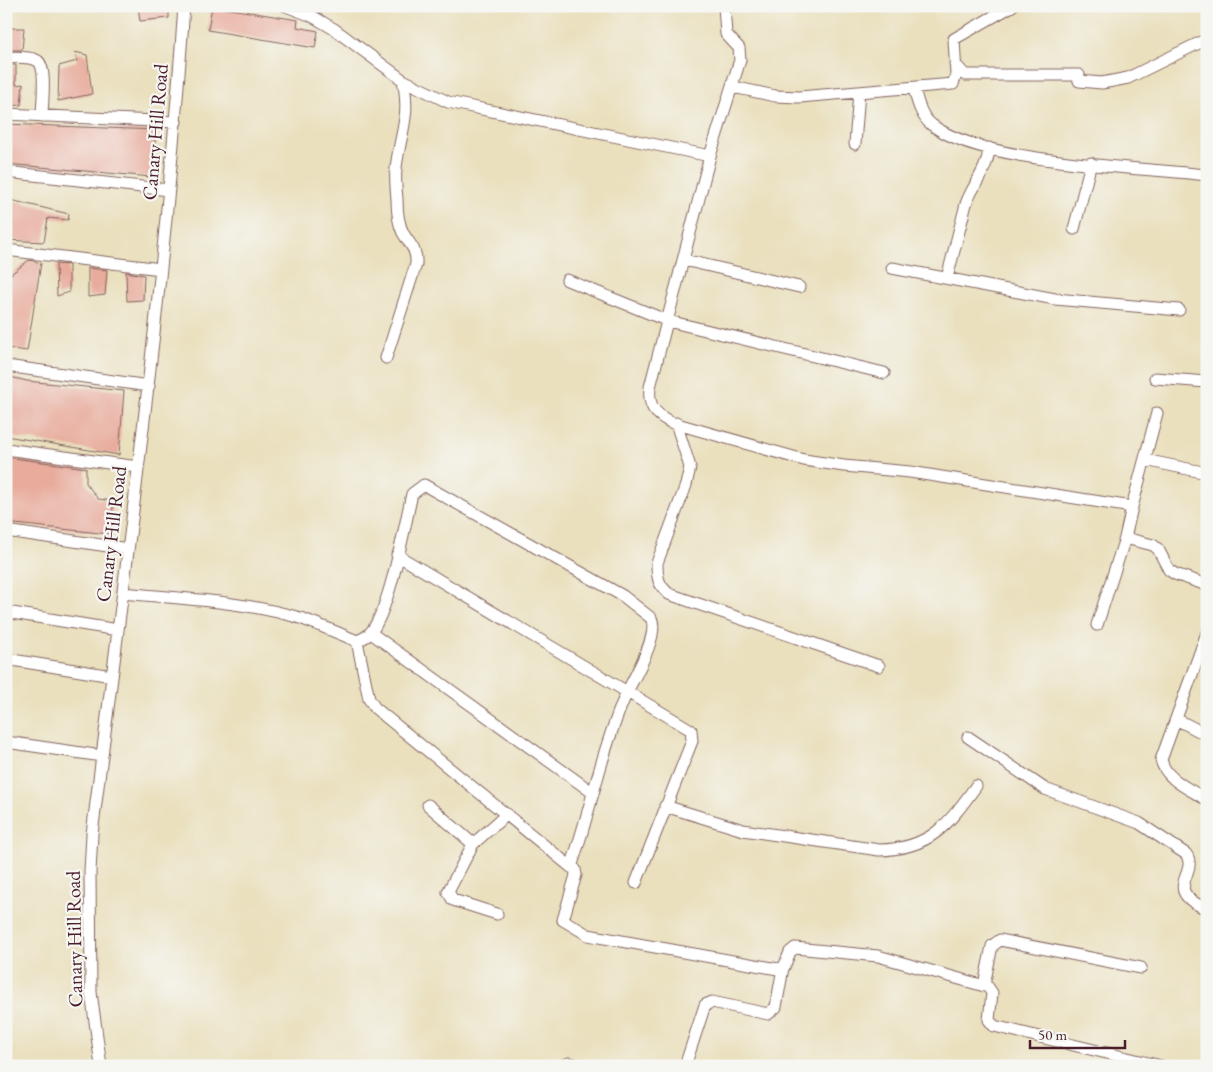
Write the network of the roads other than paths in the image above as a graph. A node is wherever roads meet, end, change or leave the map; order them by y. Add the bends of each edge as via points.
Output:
1 (184, 6) edge
2 (286, 6) edge
3 (724, 6) edge
4 (1012, 6) edge
5 (1207, 39) edge
6 (6, 58) edge
7 (955, 64) junction
8 (403, 80) junction
9 (733, 87) junction
10 (914, 88) junction
11 (859, 92) junction
12 (6, 114) edge
13 (42, 116) junction
14 (176, 122) junction
15 (855, 144) dead end
16 (989, 148) junction
17 (710, 156) junction
18 (1091, 163) junction
19 (6, 172) edge
20 (1207, 175) edge
21 (170, 190) junction
22 (1074, 229) dead end
23 (6, 250) edge
24 (684, 260) junction
25 (892, 268) dead end
26 (161, 269) junction
27 (947, 278) junction
28 (567, 280) dead end
29 (799, 287) dead end
30 (1179, 310) dead end
31 (668, 321) junction
32 (386, 358) dead end
33 (6, 366) edge
34 (884, 373) dead end
35 (1155, 378) dead end
36 (1207, 382) edge
37 (149, 386) junction
38 (1157, 413) dead end
39 (676, 423) junction
40 (6, 450) edge
41 (1145, 460) junction
42 (138, 467) junction
43 (1207, 473) edge
44 (1132, 507) junction
45 (6, 531) edge
46 (1125, 538) junction
47 (128, 549) junction
48 (397, 555) junction
49 (1207, 585) edge
50 (123, 593) junction
51 (6, 612) edge
52 (1097, 625) dead end
53 (118, 630) junction
54 (371, 633) junction
55 (1207, 633) edge
56 (357, 641) junction
57 (6, 659) edge
58 (879, 666) dead end
59 (112, 676) junction
60 (627, 694) junction
61 (1176, 718) junction
62 (1207, 735) edge
63 (968, 737) dead end
64 (6, 742) edge
65 (102, 756) junction
66 (976, 786) dead end
67 (592, 792) junction
68 (1207, 800) edge
69 (428, 805) dead end
70 (665, 806) junction
71 (507, 814) junction
72 (473, 844) junction
73 (571, 867) junction
74 (636, 883) dead end
75 (1207, 909) edge
76 (497, 914) dead end
77 (783, 968) junction
78 (1141, 968) dead end
79 (984, 985) junction
80 (100, 1066) edge
81 (563, 1066) edge
82 (581, 1066) edge
83 (685, 1066) edge
84 (1161, 1066) edge

1 - 14 street, Canary Hill Road
2 - 8 street via 334,29
3 - 9 street via 726,34 741,54
4 - 7 street via 955,37
5 - 7 street via 1128,78 1102,82 1079,78 965,75
6 - 13 street via 39,62 43,69
7 - 10 street via 956,79 952,84
8 - 17 street via 448,102
8 - 32 street via 407,106 396,168 397,200 399,223 414,246 416,264
9 - 11 street via 783,97
9 - 17 street
10 - 11 street
10 - 16 street via 922,113 930,125
11 - 15 street
12 - 13 street
13 - 14 street
14 - 21 street, Canary Hill Road
16 - 18 street via 1032,157
16 - 27 street via 986,168 966,204
17 - 24 street
18 - 20 street
18 - 22 street
19 - 21 street
21 - 26 street, Canary Hill Road
23 - 26 street
24 - 29 street
24 - 31 street
25 - 27 street
26 - 37 street, Canary Hill Road
27 - 30 street via 1055,299
28 - 31 street
31 - 34 street
31 - 39 street via 649,398 654,411
33 - 37 street
35 - 36 street
37 - 42 street, Canary Hill Road
38 - 41 street
39 - 44 street via 804,460 910,472
39 - 58 street via 690,467 657,563 661,587 669,594
40 - 42 street
41 - 43 street
41 - 44 street
42 - 47 street, Canary Hill Road
44 - 46 street
45 - 47 street
46 - 49 street via 1153,545 1169,570
46 - 52 street
47 - 50 street, Canary Hill Road
48 - 54 street via 388,594
48 - 60 street
48 - 60 street via 412,494 419,487 428,486 623,596 649,615 653,624 643,662
50 - 53 street, Canary Hill Road
50 - 56 street via 272,612 300,618
51 - 53 street
53 - 59 street, Canary Hill Road
54 - 56 street
54 - 67 street
55 - 61 street
56 - 71 street via 369,699 375,708
57 - 59 street
59 - 65 street, Canary Hill Road
60 - 67 street
60 - 70 street via 689,728 692,734
61 - 62 street
61 - 68 street via 1162,752 1164,770
63 - 75 street via 1045,789 1139,824 1186,854 1190,866 1183,886 1186,895 1194,904
64 - 65 street
65 - 80 street, Canary Hill Road via 90,872 91,992
66 - 70 street via 952,820 937,834 898,850 878,850 743,830
67 - 73 street
69 - 72 street
70 - 74 street
71 - 72 street
71 - 73 street
72 - 76 street via 448,889 448,896
73 - 77 street via 576,875 563,918 577,930 600,938
77 - 79 street via 790,952 798,948 878,956
77 - 83 street via 776,1007 768,1014 712,1002 704,1005
78 - 79 street via 1000,940 992,946
79 - 84 street via 991,990 989,1020 994,1026
81 - 82 street via 569,1063

